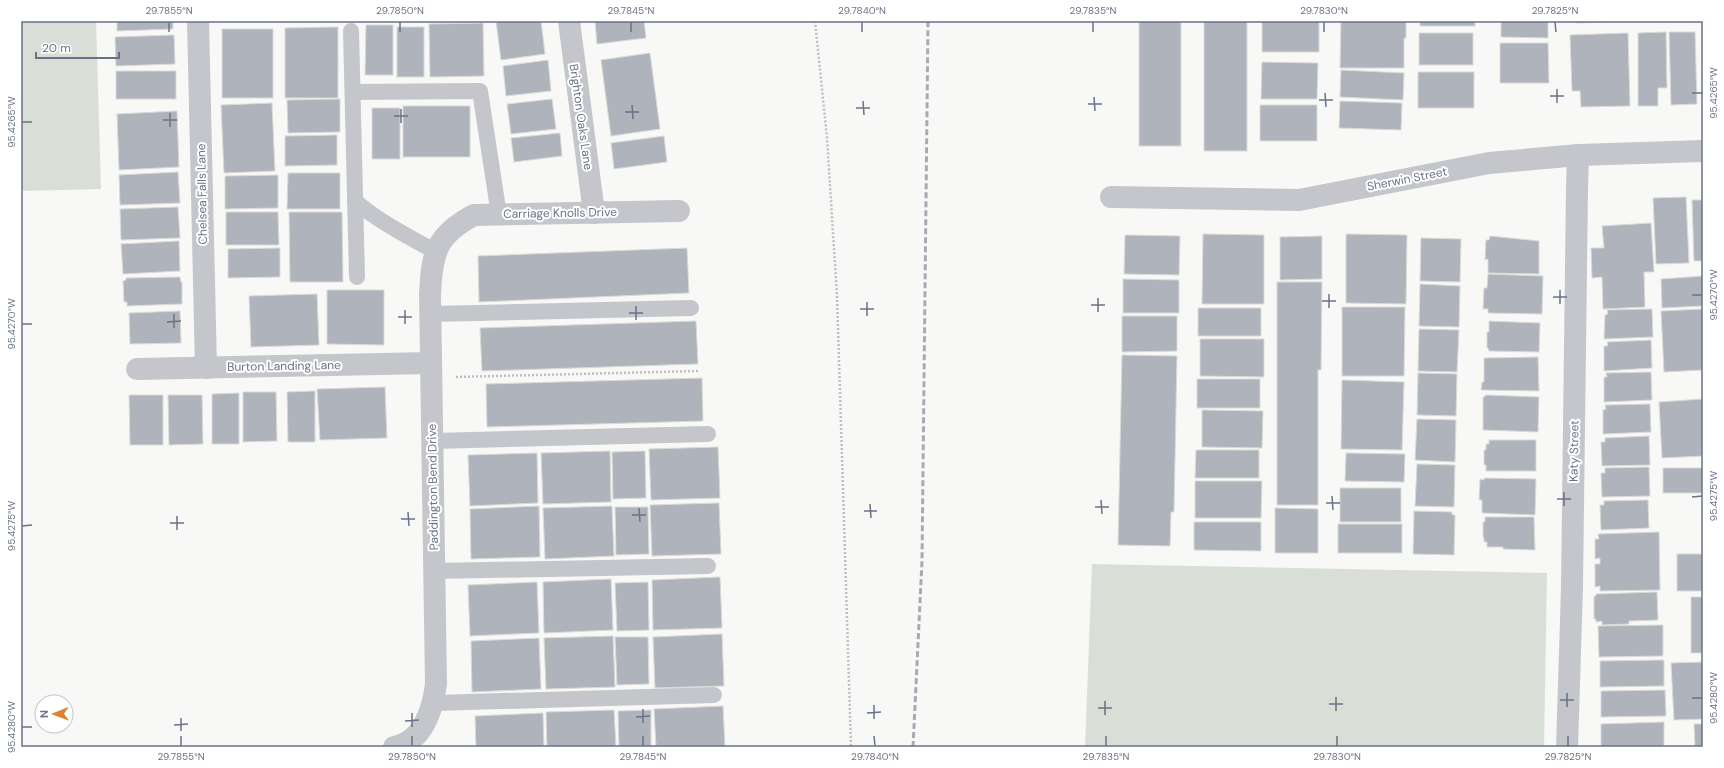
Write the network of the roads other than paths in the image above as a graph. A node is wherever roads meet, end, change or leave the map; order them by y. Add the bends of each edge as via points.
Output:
1 (198, 21) edge
2 (569, 21) edge
3 (351, 31) dead end
4 (353, 92) junction
5 (1703, 151) edge
6 (1578, 154) junction
7 (1111, 197) dead end
8 (355, 201) junction
9 (678, 211) dead end
10 (594, 213) junction
11 (499, 214) junction
12 (447, 233) joint
13 (436, 252) junction
14 (357, 277) dead end
15 (691, 308) dead end
16 (431, 314) junction
17 (431, 363) junction
18 (206, 368) junction
19 (137, 369) dead end
20 (708, 434) dead end
21 (433, 441) junction
22 (708, 566) dead end
23 (434, 571) junction
24 (714, 695) dead end
25 (434, 703) junction
26 (403, 743) edge
27 (1566, 747) edge

1 - 18 street, Chelsea Falls Lane
2 - 10 street, Brighton Oaks Lane
3 - 4 lane
4 - 8 lane
4 - 11 lane via 480,92
5 - 6 street, Sherwin Street
6 - 7 street, Sherwin Street via 1489,163 1299,200
6 - 27 street, Katy Street via 1572,587
8 - 13 lane via 372,215
8 - 14 lane
9 - 10 street, Carriage Knolls Drive
10 - 11 street, Carriage Knolls Drive
11 - 12 street, Carriage Knolls Drive via 474,215
12 - 13 street, Paddington Bend Drive
13 - 16 street, Paddington Bend Drive via 432,265
15 - 16 lane
16 - 17 street, Paddington Bend Drive
17 - 18 street, Burton Landing Lane
17 - 21 street, Paddington Bend Drive
18 - 19 street, Burton Landing Lane
20 - 21 lane
21 - 23 street, Paddington Bend Drive
22 - 23 lane
23 - 25 street, Paddington Bend Drive
24 - 25 lane
25 - 26 street, Paddington Bend Drive via 422,728

